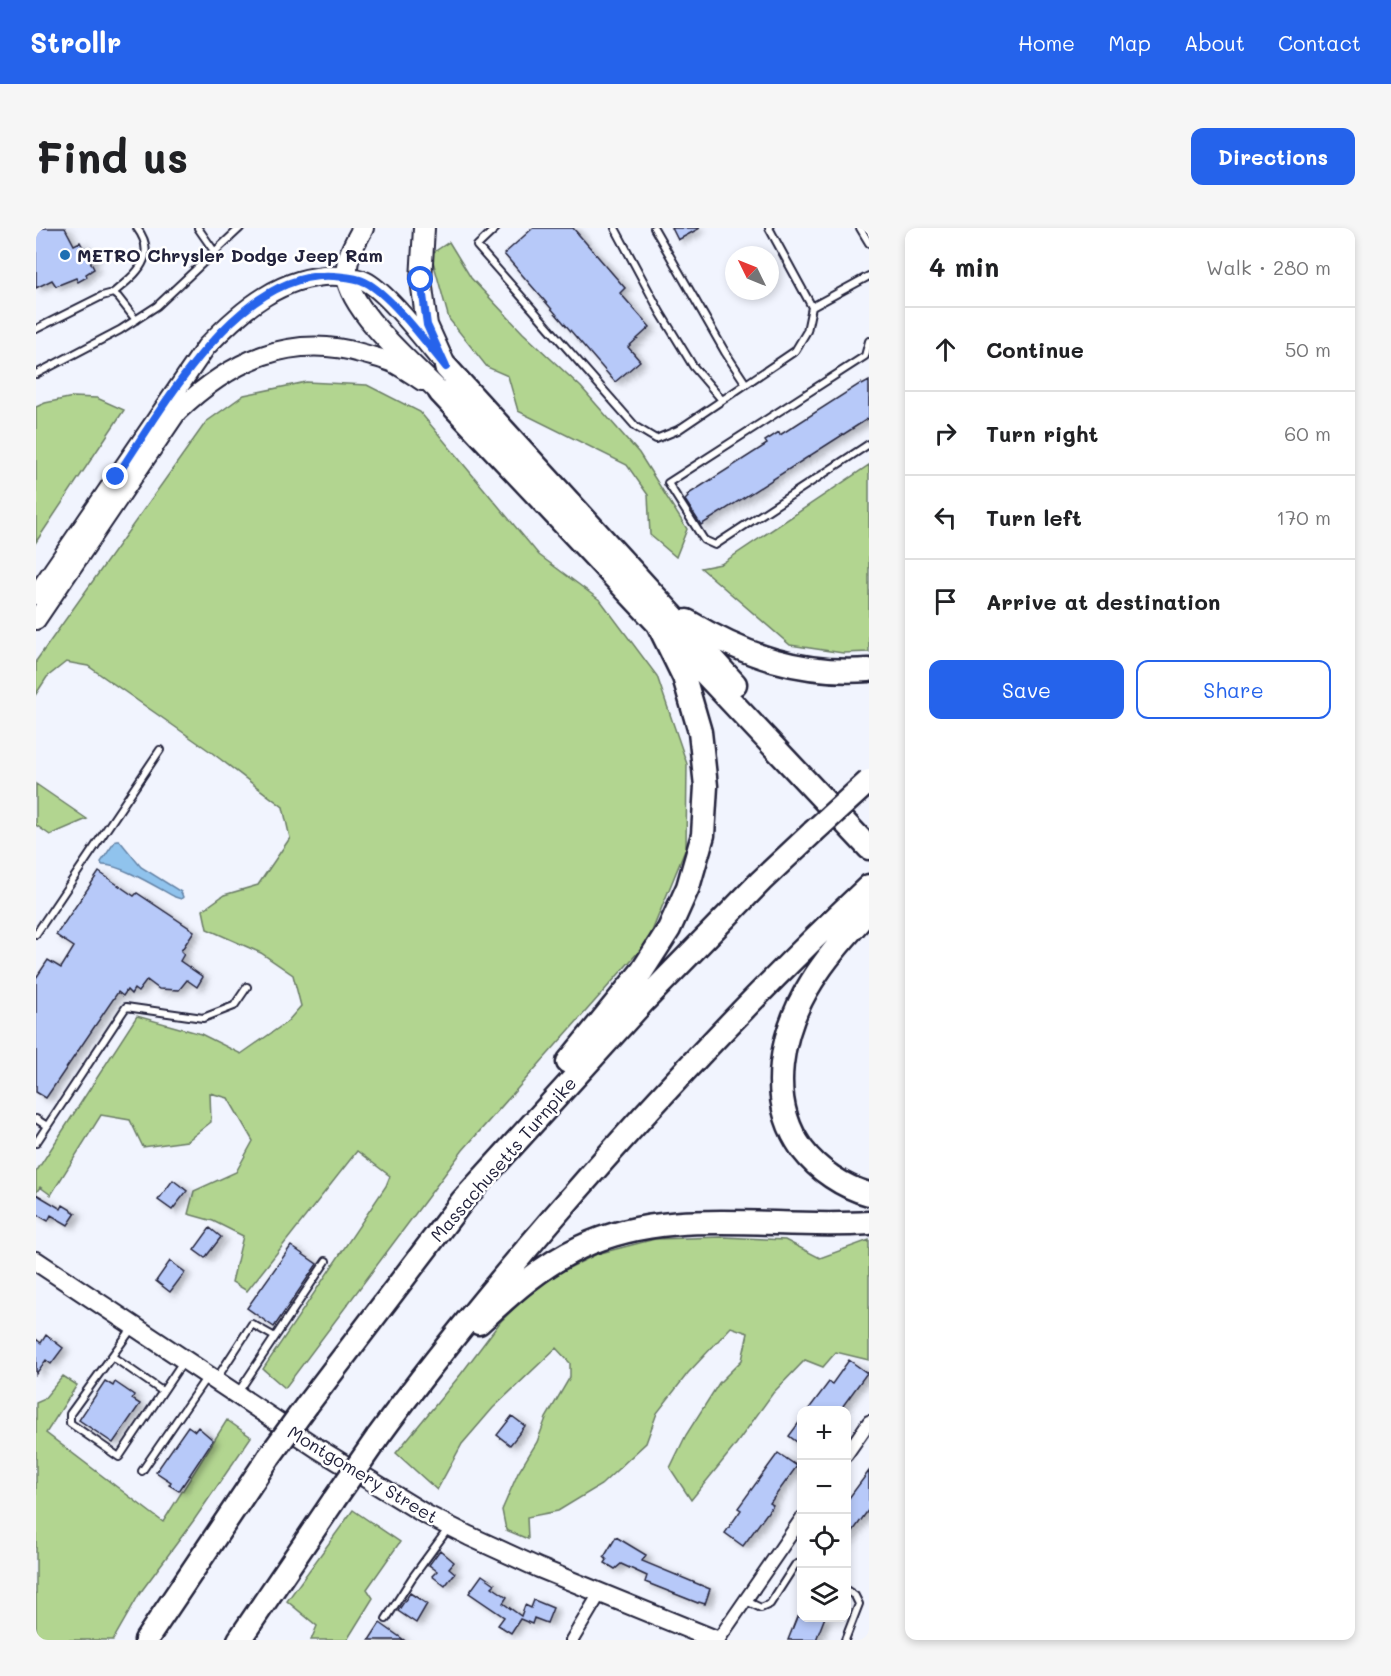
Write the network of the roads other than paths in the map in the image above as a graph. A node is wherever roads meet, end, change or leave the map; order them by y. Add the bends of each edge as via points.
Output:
1 (137, 228) edge
2 (198, 228) edge
3 (240, 228) edge
4 (363, 228) edge
5 (424, 228) edge
6 (496, 228) edge
7 (615, 228) edge
8 (654, 228) edge
9 (769, 228) edge
10 (860, 228) edge
11 (869, 243) edge
12 (214, 251) junction
13 (869, 276) edge
14 (347, 277) junction
15 (113, 293) junction
16 (812, 307) junction
17 (136, 320) junction
18 (36, 329) edge
19 (869, 341) edge
20 (865, 356) junction
21 (869, 362) edge
22 (446, 367) junction
23 (36, 374) edge
24 (746, 384) junction
25 (440, 392) junction
26 (722, 400) junction
27 (869, 444) edge
28 (36, 595) edge
29 (663, 618) junction
30 (36, 620) edge
31 (869, 670) edge
32 (160, 750) dead end
33 (869, 781) edge
34 (869, 828) edge
35 (869, 848) edge
36 (868, 895) edge
37 (36, 934) edge
38 (247, 987) dead end
39 (36, 1119) edge
40 (47, 1126) junction
41 (36, 1143) edge
42 (869, 1194) edge
43 (463, 1200) junction
44 (869, 1223) edge
45 (36, 1261) edge
46 (326, 1261) dead end
47 (134, 1326) junction
48 (275, 1337) junction
49 (112, 1357) junction
50 (184, 1360) junction
51 (435, 1362) junction
52 (212, 1378) junction
53 (162, 1390) junction
54 (237, 1395) junction
55 (869, 1422) edge
56 (851, 1448) edge
57 (142, 1471) dead end
58 (797, 1524) edge
59 (450, 1526) junction
60 (797, 1564) edge
61 (600, 1593) junction
62 (851, 1593) edge
63 (745, 1601) junction
64 (386, 1619) dead end
65 (146, 1640) edge
66 (239, 1640) edge
67 (572, 1640) edge
68 (717, 1640) edge
69 (845, 1640) edge

1 - 15 lane via 147,250 143,262
2 - 12 lane
3 - 12 lane
4 - 14 main road via 352,247
5 - 22 main road via 421,280 427,325
6 - 26 lane via 477,246 636,427 656,439 678,430
7 - 26 lane via 693,366
8 - 24 lane
9 - 16 lane
10 - 11 lane
12 - 17 lane via 183,284
13 - 16 lane
14 - 22 main road via 365,281 380,293
14 - 25 main road via 363,313
14 - 28 main road via 320,275 284,286 230,322 173,392
15 - 17 lane
15 - 18 lane
16 - 24 lane via 807,332 795,351
17 - 23 lane
19 - 20 lane
20 - 21 lane
20 - 27 lane via 668,483 704,540 715,545
22 - 29 highway
24 - 26 lane
25 - 29 highway
25 - 30 main road via 393,363 344,348 298,346 260,356 227,371 177,412
29 - 31 highway via 752,655 786,664 820,670
29 - 34 highway
29 - 35 highway
29 - 43 highway via 700,732 706,786 703,835 688,887 669,929 642,971 538,1099
32 - 37 lane
33 - 43 highway, Massachusetts Turnpike, bridge via 752,890 644,1001
36 - 42 highway via 793,1018 784,1044 781,1095 795,1139 811,1161 832,1177
36 - 51 highway via 788,962 676,1079 486,1296
38 - 40 lane via 234,1006 203,1018 126,1007
39 - 40 lane
40 - 41 lane
43 - 65 highway, Massachusetts Turnpike, bridge via 269,1457
44 - 51 highway via 663,1224 629,1230 581,1247 544,1268
45 - 47 main road, Montgomery Street
46 - 48 lane
47 - 49 lane
47 - 50 main road, Montgomery Street
48 - 52 lane via 252,1324
48 - 54 lane
49 - 53 lane
49 - 53 lane via 70,1414 70,1423 119,1457
50 - 52 main road, Montgomery Street
50 - 53 lane
51 - 66 highway, bridge via 377,1438
52 - 54 main road, Montgomery Street
52 - 57 lane
54 - 59 main road, Montgomery Street via 374,1484
55 - 56 street
58 - 63 street
59 - 61 main road, Montgomery Street
59 - 64 lane
60 - 63 lane via 770,1604 761,1608
61 - 67 street
61 - 68 main road, Montgomery Street
62 - 69 lane via 858,1604
63 - 68 street

